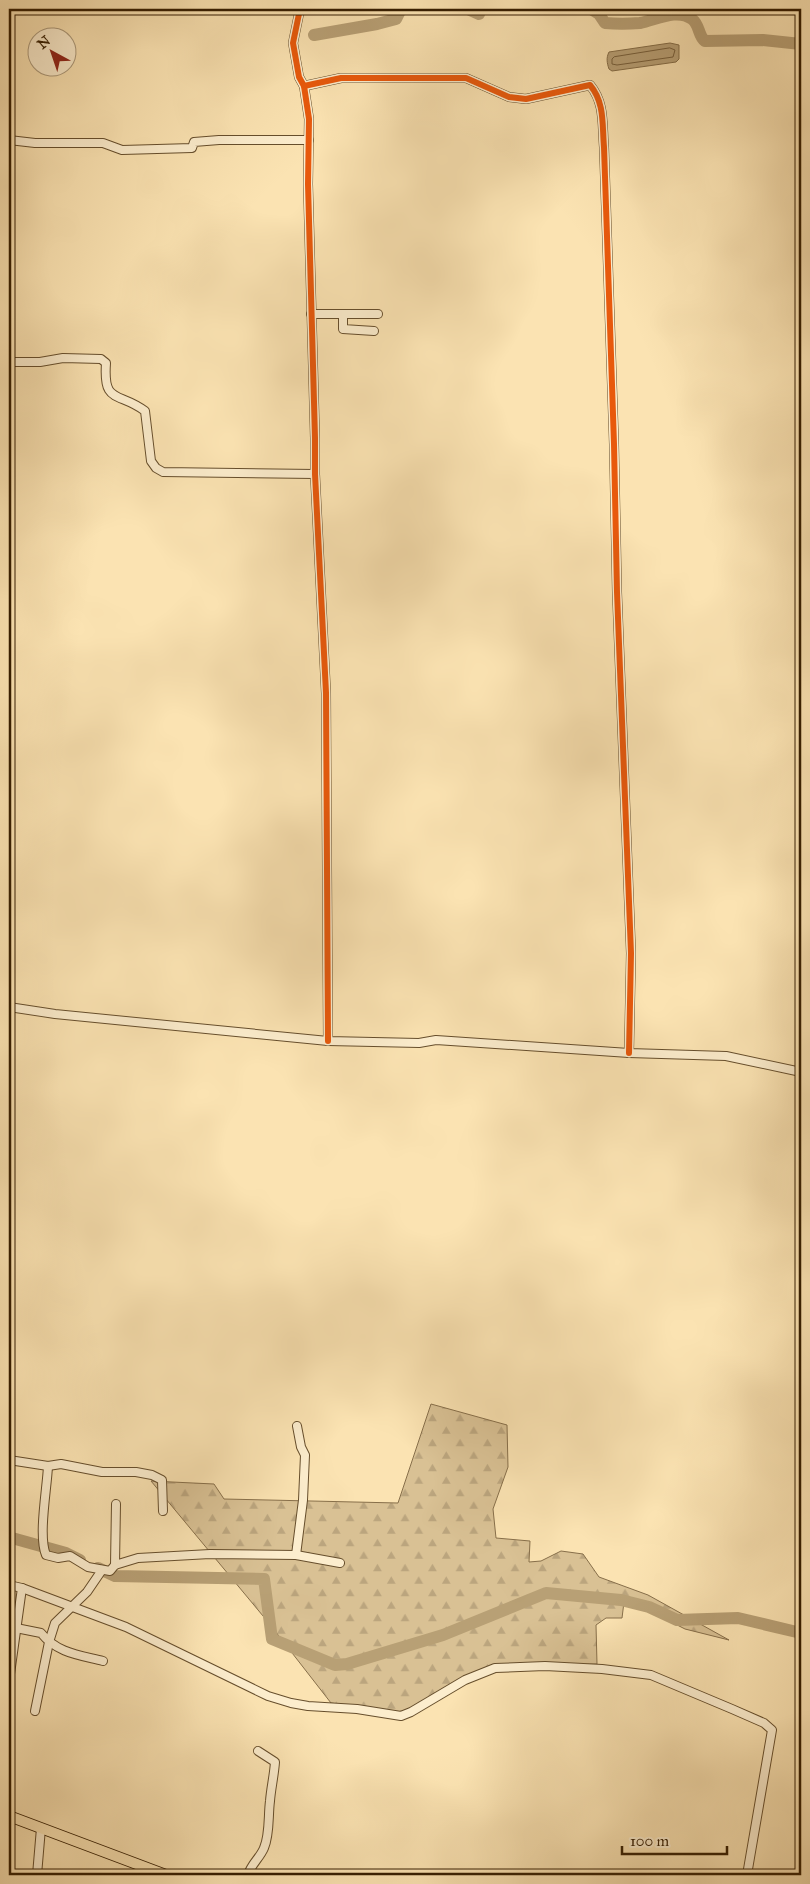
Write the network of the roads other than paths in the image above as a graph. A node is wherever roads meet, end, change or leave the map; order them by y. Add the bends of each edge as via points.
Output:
1 (300, 9) edge
2 (304, 86) junction
3 (9, 140) edge
4 (309, 140) junction
5 (311, 314) junction
6 (378, 314) dead end
7 (344, 315) junction
8 (374, 331) dead end
9 (9, 362) edge
10 (314, 474) junction
11 (9, 1007) edge
12 (328, 1040) junction
13 (629, 1053) junction
14 (801, 1072) edge
15 (298, 1426) dead end
16 (9, 1460) edge
17 (48, 1466) junction
18 (116, 1504) dead end
19 (163, 1511) dead end
20 (296, 1555) junction
21 (340, 1563) dead end
22 (109, 1569) junction
23 (9, 1585) edge
24 (22, 1588) junction
25 (71, 1606) junction
26 (16, 1628) junction
27 (49, 1642) junction
28 (103, 1661) dead end
29 (9, 1681) edge
30 (35, 1711) dead end
31 (258, 1751) dead end
32 (9, 1816) edge
33 (41, 1828) junction
34 (37, 1875) edge
35 (166, 1875) edge
36 (248, 1875) edge
37 (747, 1875) edge

1 - 2 street via 293,43 298,77
2 - 4 street
2 - 13 street via 341,78 466,78 509,98 526,100 590,85 598,94 604,147 631,953
3 - 4 street via 103,143 122,150 192,148 194,142 218,140
4 - 5 street
5 - 7 street
5 - 10 street
6 - 7 street
7 - 8 street via 344,328
9 - 10 street via 101,358 106,363 105,381 109,391 145,411 151,462 163,472
10 - 12 street via 326,693
11 - 12 street
12 - 13 street via 419,1043 436,1040
13 - 14 street via 726,1056
15 - 20 street via 305,1455
16 - 17 street
17 - 19 street via 60,1464 102,1472 152,1475 162,1480
17 - 22 street via 44,1524 46,1556 70,1556 88,1567
18 - 22 street
20 - 21 street
20 - 22 street via 210,1554 138,1558
22 - 25 street
23 - 24 street
24 - 25 street
24 - 26 street
25 - 27 street via 55,1623
25 - 37 street via 126,1627 268,1696 308,1706 401,1716 465,1680 495,1668 545,1666 651,1675 764,1723 772,1730
26 - 27 street via 41,1633
26 - 29 street
27 - 28 street via 58,1648
27 - 30 street
31 - 36 street via 274,1762 274,1780 266,1842
32 - 33 main road
33 - 34 street
33 - 35 main road

